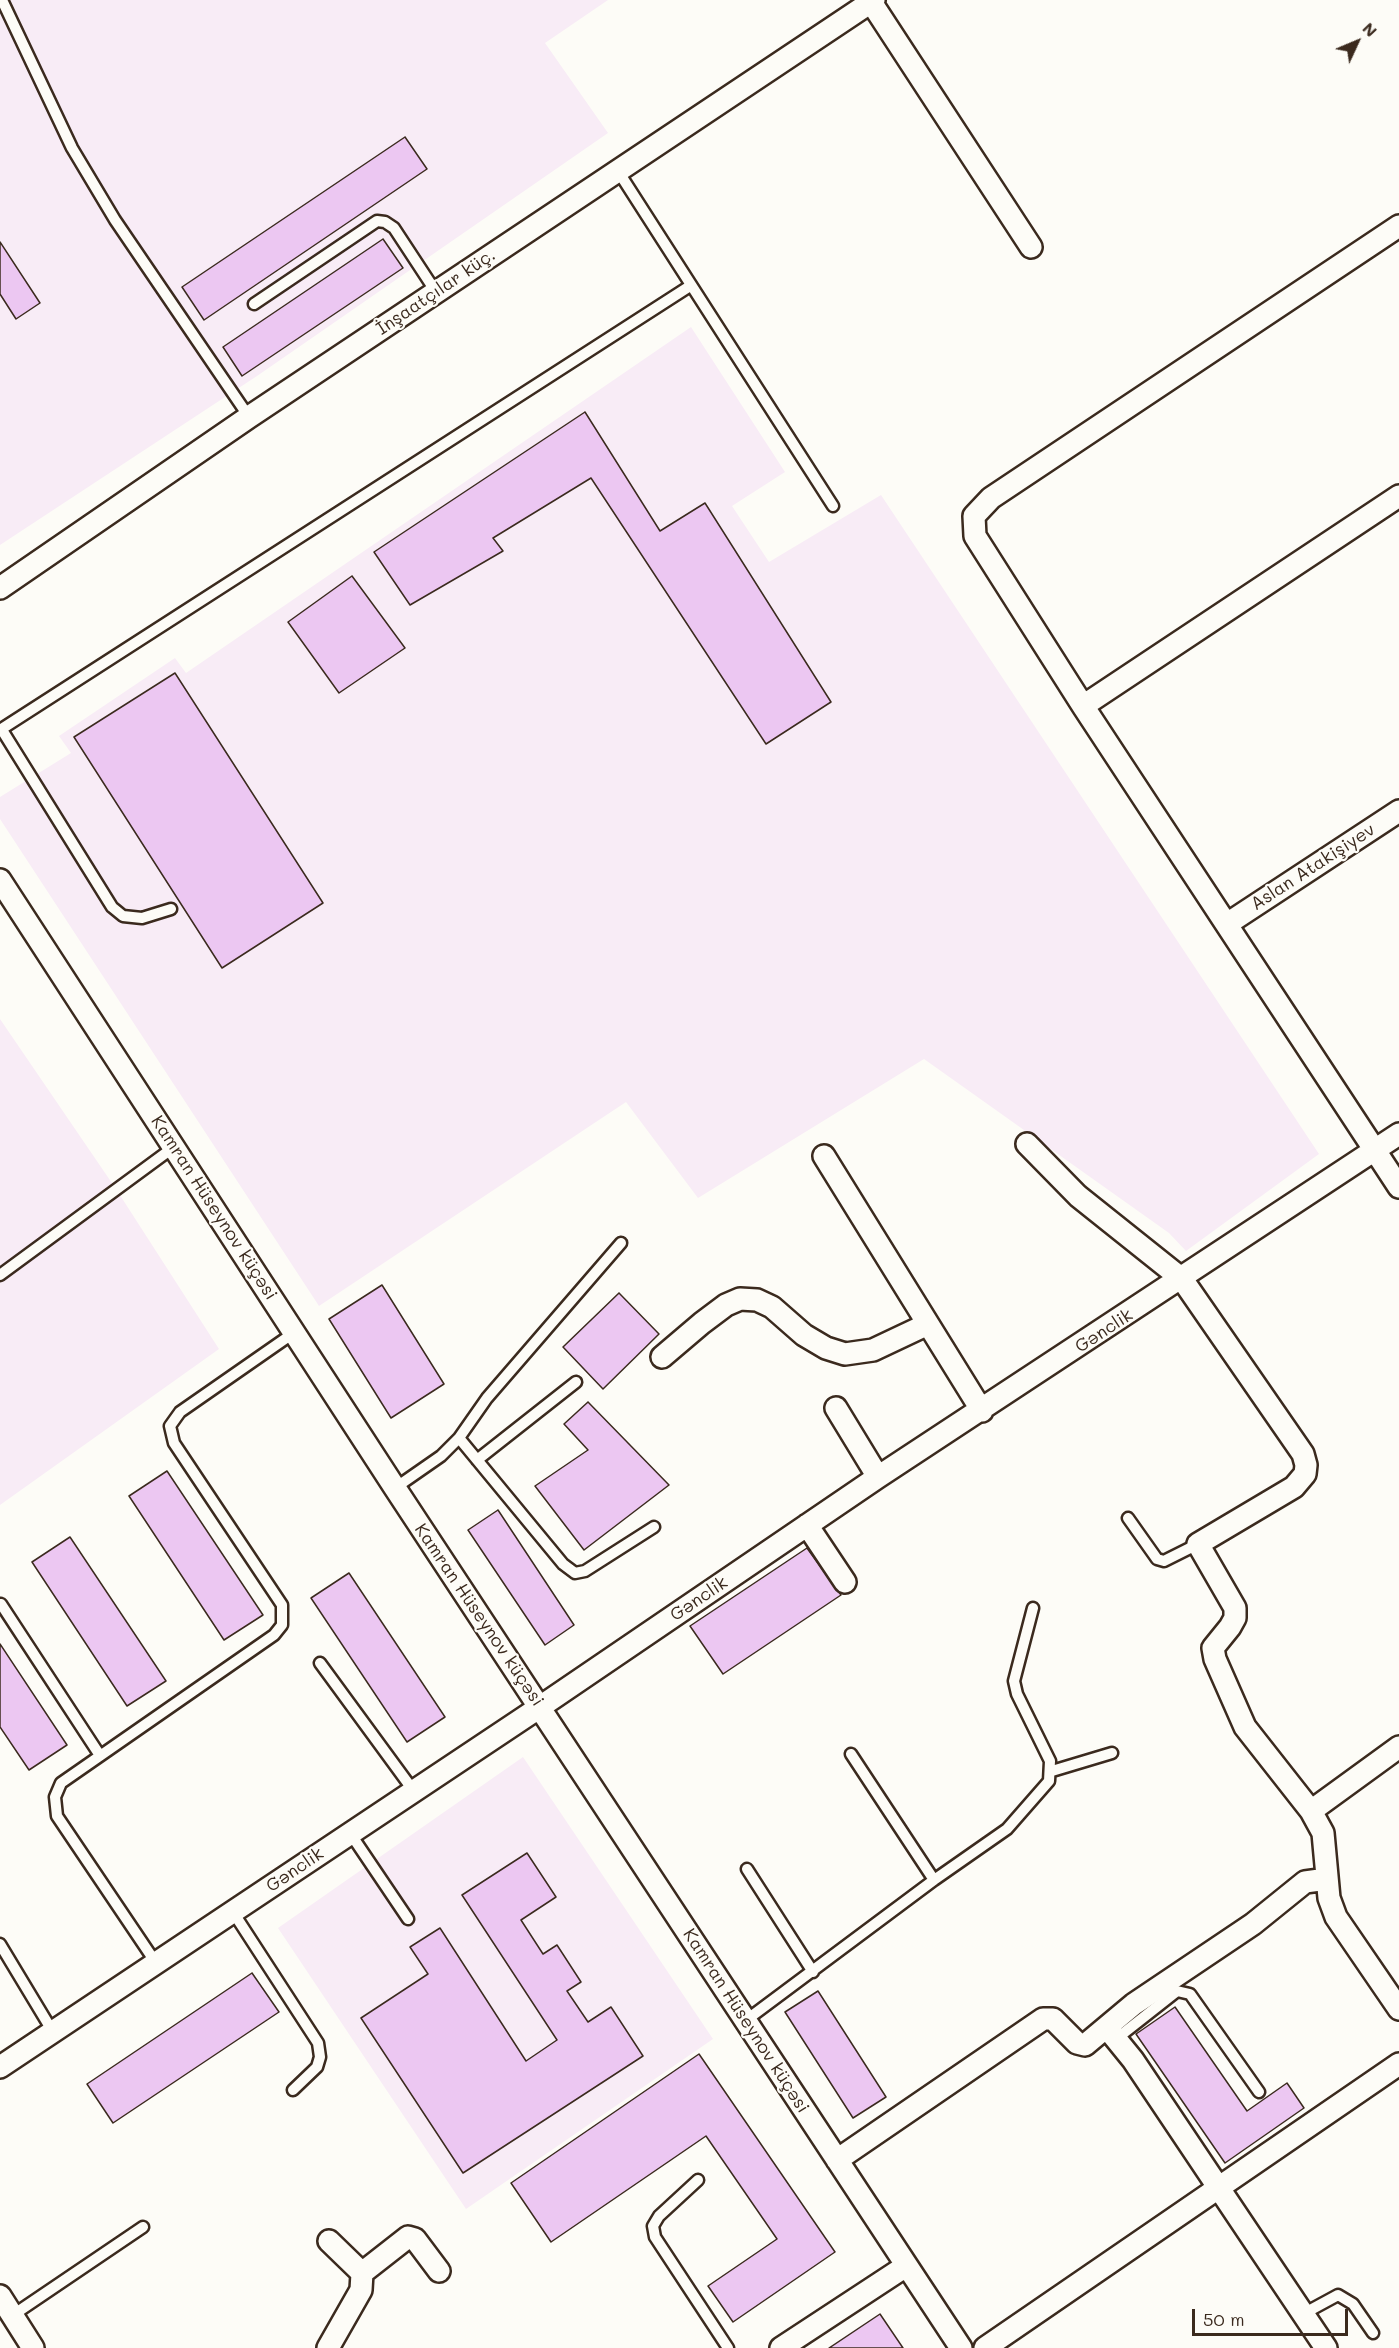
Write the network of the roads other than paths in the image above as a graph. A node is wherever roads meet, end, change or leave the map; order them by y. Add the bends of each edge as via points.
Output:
1 (2, 0) edge
2 (872, 1) edge
3 (618, 171) junction
4 (1399, 226) edge
5 (1031, 247) dead end
6 (690, 286) junction
7 (436, 292) junction
8 (254, 304) dead end
9 (249, 417) junction
10 (1399, 496) edge
11 (833, 506) dead end
12 (0, 588) edge
13 (1083, 706) junction
14 (1, 730) edge
15 (1399, 811) edge
16 (0, 880) edge
17 (171, 909) dead end
18 (1227, 924) junction
19 (1399, 1134) edge
20 (1027, 1144) dead end
21 (174, 1147) junction
22 (1374, 1150) junction
23 (824, 1156) dead end
24 (1399, 1187) edge
25 (621, 1243) dead end
26 (0, 1275) edge
27 (1182, 1280) junction
28 (928, 1324) junction
29 (295, 1332) junction
30 (662, 1358) dead end
31 (576, 1382) dead end
32 (836, 1408) dead end
33 (982, 1411) junction
34 (459, 1438) junction
35 (477, 1460) junction
36 (879, 1477) junction
37 (395, 1488) junction
38 (1128, 1518) dead end
39 (807, 1526) junction
40 (654, 1527) dead end
41 (1198, 1544) junction
42 (845, 1582) dead end
43 (1, 1604) edge
44 (1033, 1608) dead end
45 (320, 1663) dead end
46 (540, 1707) junction
47 (1399, 1748) edge
48 (1112, 1753) dead end
49 (99, 1754) junction
50 (851, 1754) dead end
51 (1052, 1771) junction
52 (413, 1790) junction
53 (1311, 1811) junction
54 (350, 1833) junction
55 (747, 1869) dead end
56 (1327, 1879) junction
57 (934, 1880) junction
58 (233, 1912) junction
59 (408, 1919) dead end
60 (0, 1944) edge
61 (156, 1963) junction
62 (813, 1972) junction
63 (1399, 2009) edge
64 (745, 2021) junction
65 (53, 2032) junction
66 (1112, 2033) junction
67 (1399, 2064) edge
68 (0, 2067) edge
69 (293, 2090) dead end
70 (1259, 2092) dead end
71 (837, 2160) junction
72 (698, 2180) dead end
73 (1219, 2188) junction
74 (143, 2227) dead end
75 (329, 2241) dead end
76 (906, 2266) junction
77 (439, 2271) dead end
78 (362, 2273) junction
79 (0, 2296) edge
80 (1303, 2314) junction
81 (13, 2315) junction
82 (1373, 2333) dead end
83 (1322, 2347) edge
84 (33, 2348) edge
85 (328, 2348) edge
86 (728, 2348) edge
87 (781, 2348) edge
88 (961, 2348) edge
89 (985, 2348) edge

1 - 9 lane via 72,148 115,220
2 - 3 street, İnşaatçılar küç.
2 - 5 street
3 - 6 lane
3 - 7 street, İnşaatçılar küç.
4 - 13 street via 1000,491 974,516 975,536
6 - 11 lane
6 - 14 lane
7 - 8 lane via 394,228 377,221
7 - 9 street, İnşaatçılar küç.
9 - 12 street, İnşaatçılar küç.
10 - 13 street
13 - 18 street
14 - 17 lane via 112,907 123,916 142,918
15 - 18 street, Aslan Atakişiyev
16 - 21 street, Kamran Hüseynov küçəsi
18 - 22 street
19 - 22 street, Gənclik
20 - 27 street via 1078,1196
21 - 26 lane
21 - 29 street, Kamran Hüseynov küçəsi
22 - 24 street
22 - 27 street, Gənclik
23 - 28 street
25 - 34 lane via 487,1398
27 - 33 street, Gənclik
27 - 41 street via 1306,1464 1305,1474 1294,1487
28 - 30 street via 873,1350 846,1354 804,1335 772,1307 757,1300 740,1299 702,1323
28 - 33 street
29 - 37 street, Kamran Hüseynov küçəsi
29 - 49 lane via 180,1412 170,1426 174,1443 282,1605 282,1625 274,1635
31 - 35 lane
32 - 36 street
33 - 36 street, Gənclik
34 - 35 lane
34 - 37 lane via 441,1456
35 - 40 lane via 562,1564 575,1573 585,1571
36 - 39 street, Gənclik
37 - 46 street, Kamran Hüseynov küçəsi
38 - 41 lane via 1157,1559 1164,1561
39 - 42 street
39 - 46 street, Gənclik
41 - 53 street via 1234,1608 1235,1618 1213,1648 1221,1679 1245,1727
43 - 49 lane
44 - 51 lane via 1014,1682
45 - 52 lane
46 - 52 street, Gənclik
46 - 64 street, Kamran Hüseynov küçəsi
47 - 53 street
48 - 51 lane
49 - 61 lane via 61,1783 55,1797 57,1816
50 - 57 lane
51 - 57 lane via 1049,1781 1012,1825
52 - 54 street, Gənclik
53 - 56 street via 1323,1833
54 - 58 street, Gənclik
54 - 59 lane
55 - 62 lane
56 - 63 street via 1336,1917
56 - 66 street via 1305,1882 1253,1924 1134,2004
57 - 62 lane
58 - 61 street, Gənclik
58 - 69 lane via 318,2043 317,2067
60 - 65 lane
61 - 65 street, Gənclik
62 - 64 lane
64 - 71 street, Kamran Hüseynov küçəsi
65 - 68 street, Gənclik
66 - 70 lane via 1177,1991 1190,1994
66 - 71 street via 1085,2044 1077,2043 1053,2019 1043,2019
66 - 73 street
67 - 73 street
71 - 76 street, Kamran Hüseynov küçəsi
72 - 86 lane via 658,2216 653,2226 655,2237
73 - 80 street
73 - 89 street
74 - 81 lane
75 - 78 street
76 - 87 street
76 - 88 street, Kamran Hüseynov küçəsi
77 - 78 street via 415,2239 408,2237
78 - 85 street via 362,2290
79 - 81 street
80 - 82 lane via 1338,2295 1353,2304
80 - 83 street
81 - 84 street

